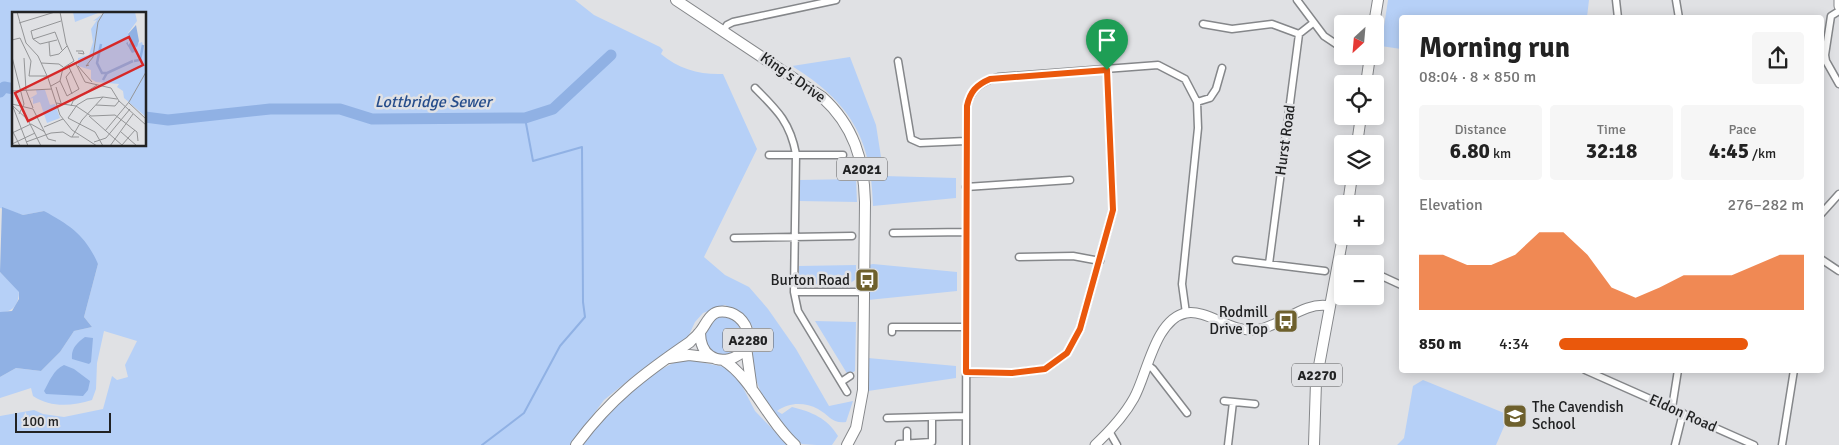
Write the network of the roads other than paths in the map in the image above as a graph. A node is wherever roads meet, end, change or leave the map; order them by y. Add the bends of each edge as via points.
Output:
1 (676, 0) edge
2 (836, 0) edge
3 (1378, 0) edge
4 (1616, 0) edge
5 (1676, 0) edge
6 (1839, 0) edge
7 (1300, 1) edge
8 (1839, 6) edge
9 (1839, 12) edge
10 (1376, 15) edge
11 (1618, 15) edge
12 (1678, 15) edge
13 (1313, 23) junction
14 (1203, 24) dead end
15 (724, 30) junction
16 (1300, 34) junction
17 (1334, 43) edge
18 (898, 61) dead end
19 (1222, 68) dead end
20 (1107, 70) junction
21 (1839, 84) edge
22 (755, 88) dead end
23 (1197, 102) junction
24 (966, 141) junction
25 (796, 154) junction
26 (843, 154) dead end
27 (769, 155) dead end
28 (1070, 180) dead end
29 (966, 187) junction
30 (1839, 194) edge
31 (1824, 211) edge
32 (966, 232) junction
33 (893, 233) dead end
34 (852, 236) dead end
35 (795, 237) junction
36 (734, 238) dead end
37 (1019, 257) dead end
38 (1236, 260) dead end
39 (1824, 260) edge
40 (1100, 261) junction
41 (1269, 264) junction
42 (1325, 271) dead end
43 (1839, 271) edge
44 (1384, 277) edge
45 (1399, 284) edge
46 (1334, 287) edge
47 (794, 292) junction
48 (865, 292) junction
49 (1330, 306) junction
50 (1186, 313) junction
51 (966, 327) junction
52 (892, 332) dead end
53 (700, 333) junction
54 (746, 346) junction
55 (669, 358) junction
56 (719, 359) junction
57 (1148, 365) junction
58 (966, 372) junction
59 (1592, 373) edge
60 (1678, 373) edge
61 (1794, 373) edge
62 (850, 376) dead end
63 (842, 382) junction
64 (752, 392) junction
65 (847, 392) dead end
66 (1224, 401) dead end
67 (1233, 402) junction
68 (1255, 404) dead end
69 (1672, 408) junction
70 (1187, 413) dead end
71 (1683, 413) junction
72 (965, 416) junction
73 (932, 417) junction
74 (887, 418) dead end
75 (856, 428) junction
76 (907, 431) dead end
77 (1109, 431) junction
78 (907, 443) junction
79 (899, 444) dead end
80 (576, 445) edge
81 (795, 445) edge
82 (847, 445) edge
83 (857, 445) edge
84 (966, 445) edge
85 (1095, 445) edge
86 (1117, 445) edge
87 (1228, 445) edge
88 (1314, 445) edge
89 (1675, 445) edge
90 (1754, 445) edge
91 (1782, 445) edge

1 - 15 main road, King's Drive / A2021
2 - 15 street via 733,22
3 - 10 main road
4 - 11 street
5 - 12 street
6 - 8 street
7 - 13 street
9 - 21 street via 1831,16 1825,55
13 - 16 street
13 - 17 street
14 - 16 street via 1232,29 1275,25
15 - 48 main road, King's Drive / A2021 via 815,91 836,110 849,128 858,149 864,179
16 - 41 street, Hurst Road
18 - 24 street via 911,139 920,143
19 - 23 street via 1210,98
20 - 23 street via 1158,65 1185,79
20 - 24 street via 999,78 982,83 969,96
20 - 40 street via 1113,210
22 - 25 street via 782,114 792,135
23 - 50 street via 1198,128 1182,284
24 - 29 street
25 - 26 street
25 - 27 street
25 - 35 street
28 - 29 street
29 - 32 street
30 - 31 street
32 - 33 street
32 - 51 street
34 - 35 street
35 - 36 street
35 - 47 street
37 - 40 street via 1074,256
38 - 41 street
39 - 43 street
40 - 58 street via 1080,329 1067,353 1045,369 1012,373
41 - 42 street
44 - 45 street
46 - 49 main road, A2270
47 - 48 street
47 - 63 street via 798,311
48 - 75 main road, King's Drive / A2021 via 863,390
49 - 50 street via 1315,304 1269,327 1250,331
49 - 88 main road, A2270 via 1316,382
50 - 57 street via 1164,329
51 - 52 street via 892,327
51 - 58 street
53 - 54 main road, A2280 via 702,325 715,314 731,313 744,323 748,338
53 - 55 main road, A2280
53 - 56 main road, A2280 via 703,348
54 - 56 main road, A2280 via 736,357
54 - 64 main road, A2280
55 - 56 main road, A2280 via 689,355
55 - 80 main road, A2280 via 615,398
56 - 64 main road, A2280 via 736,368
57 - 70 street
57 - 77 street via 1134,398
58 - 72 street
59 - 69 street, Eldon Road
60 - 69 street
61 - 91 street
62 - 63 street
63 - 65 street
64 - 81 main road, A2280
66 - 67 street
67 - 68 street
67 - 87 street
69 - 71 street, Eldon Road
71 - 89 street
71 - 90 street, Eldon Road
72 - 73 street
72 - 84 street
73 - 74 street
73 - 78 street via 934,443
75 - 82 main road, King's Drive / A2021
75 - 83 main road, King's Drive / A2021
76 - 78 street
77 - 85 street
77 - 86 street
78 - 79 street

